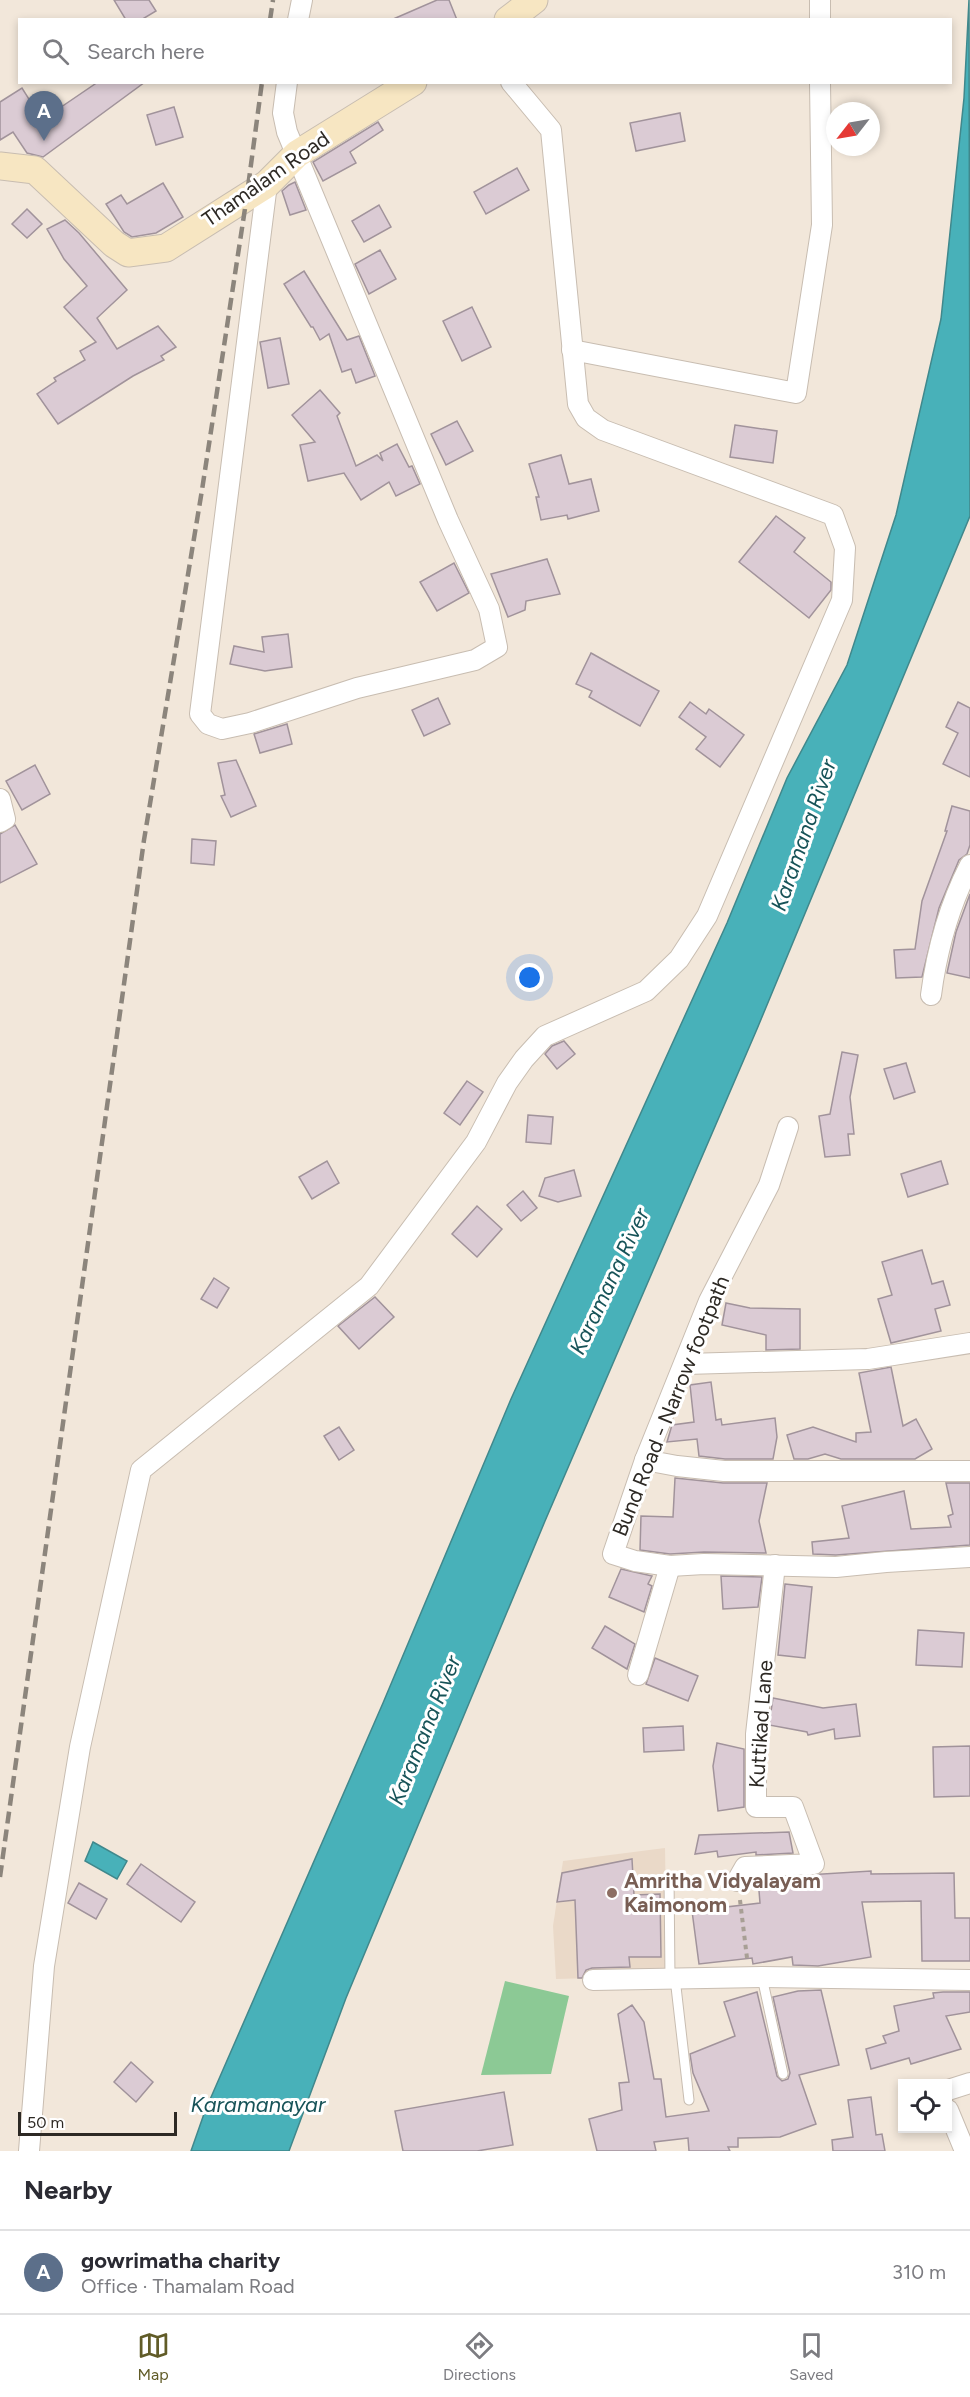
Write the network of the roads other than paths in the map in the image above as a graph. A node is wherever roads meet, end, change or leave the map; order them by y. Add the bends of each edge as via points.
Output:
1 (302, 0) edge
2 (819, 0) edge
3 (298, 18) edge
4 (820, 18) edge
5 (287, 84) edge
6 (410, 84) edge
7 (513, 84) edge
8 (820, 84) edge
9 (297, 154) junction
10 (0, 166) edge
11 (267, 184) junction
12 (572, 350) junction
13 (0, 799) edge
14 (0, 822) edge
15 (970, 865) edge
16 (931, 995) dead end
17 (788, 1127) dead end
18 (970, 1343) edge
19 (686, 1364) junction
20 (645, 1460) junction
21 (970, 1471) edge
22 (970, 1557) edge
23 (775, 1565) junction
24 (670, 1566) junction
25 (638, 1675) dead end
26 (669, 1876) dead end
27 (737, 1881) road end
28 (756, 1977) junction
29 (673, 1978) junction
30 (593, 1980) dead end
31 (970, 1980) edge
32 (783, 2074) dead end
33 (970, 2083) edge
34 (952, 2089) edge
35 (689, 2100) dead end
36 (952, 2120) edge
37 (29, 2151) edge
38 (965, 2151) edge

1 - 3 street
2 - 4 street
5 - 9 street via 282,113
6 - 9 street, Thamalam Road
7 - 12 street via 551,130
8 - 12 street via 822,225 796,393
9 - 11 street, Thamalam Road
9 - 11 street via 448,520 489,609 497,647 475,660 357,688 222,729 208,724 200,714
10 - 11 street, Thamalam Road via 35,170 128,254 166,248
12 - 37 street via 578,404 586,418 603,430 832,515 845,548 842,600 707,916 679,959 646,991 545,1036 507,1083 476,1142 369,1286 141,1470 80,1746 44,1966
13 - 14 street via 5,819
15 - 16 street via 935,964
17 - 19 street, Bund Road - Narrow footpath via 769,1185 709,1301
18 - 19 street via 868,1359
19 - 20 street, Bund Road - Narrow footpath
20 - 21 street via 724,1471
20 - 24 street, Bund Road - Narrow footpath via 613,1554
22 - 23 street via 836,1567
23 - 24 street
23 - 27 street, Kuttikad Lane via 756,1734 756,1807 793,1807 814,1864 745,1867
24 - 25 street
26 - 29 lane
28 - 29 street
28 - 31 street
28 - 32 lane
29 - 30 street
29 - 35 lane
33 - 34 street
36 - 38 street

